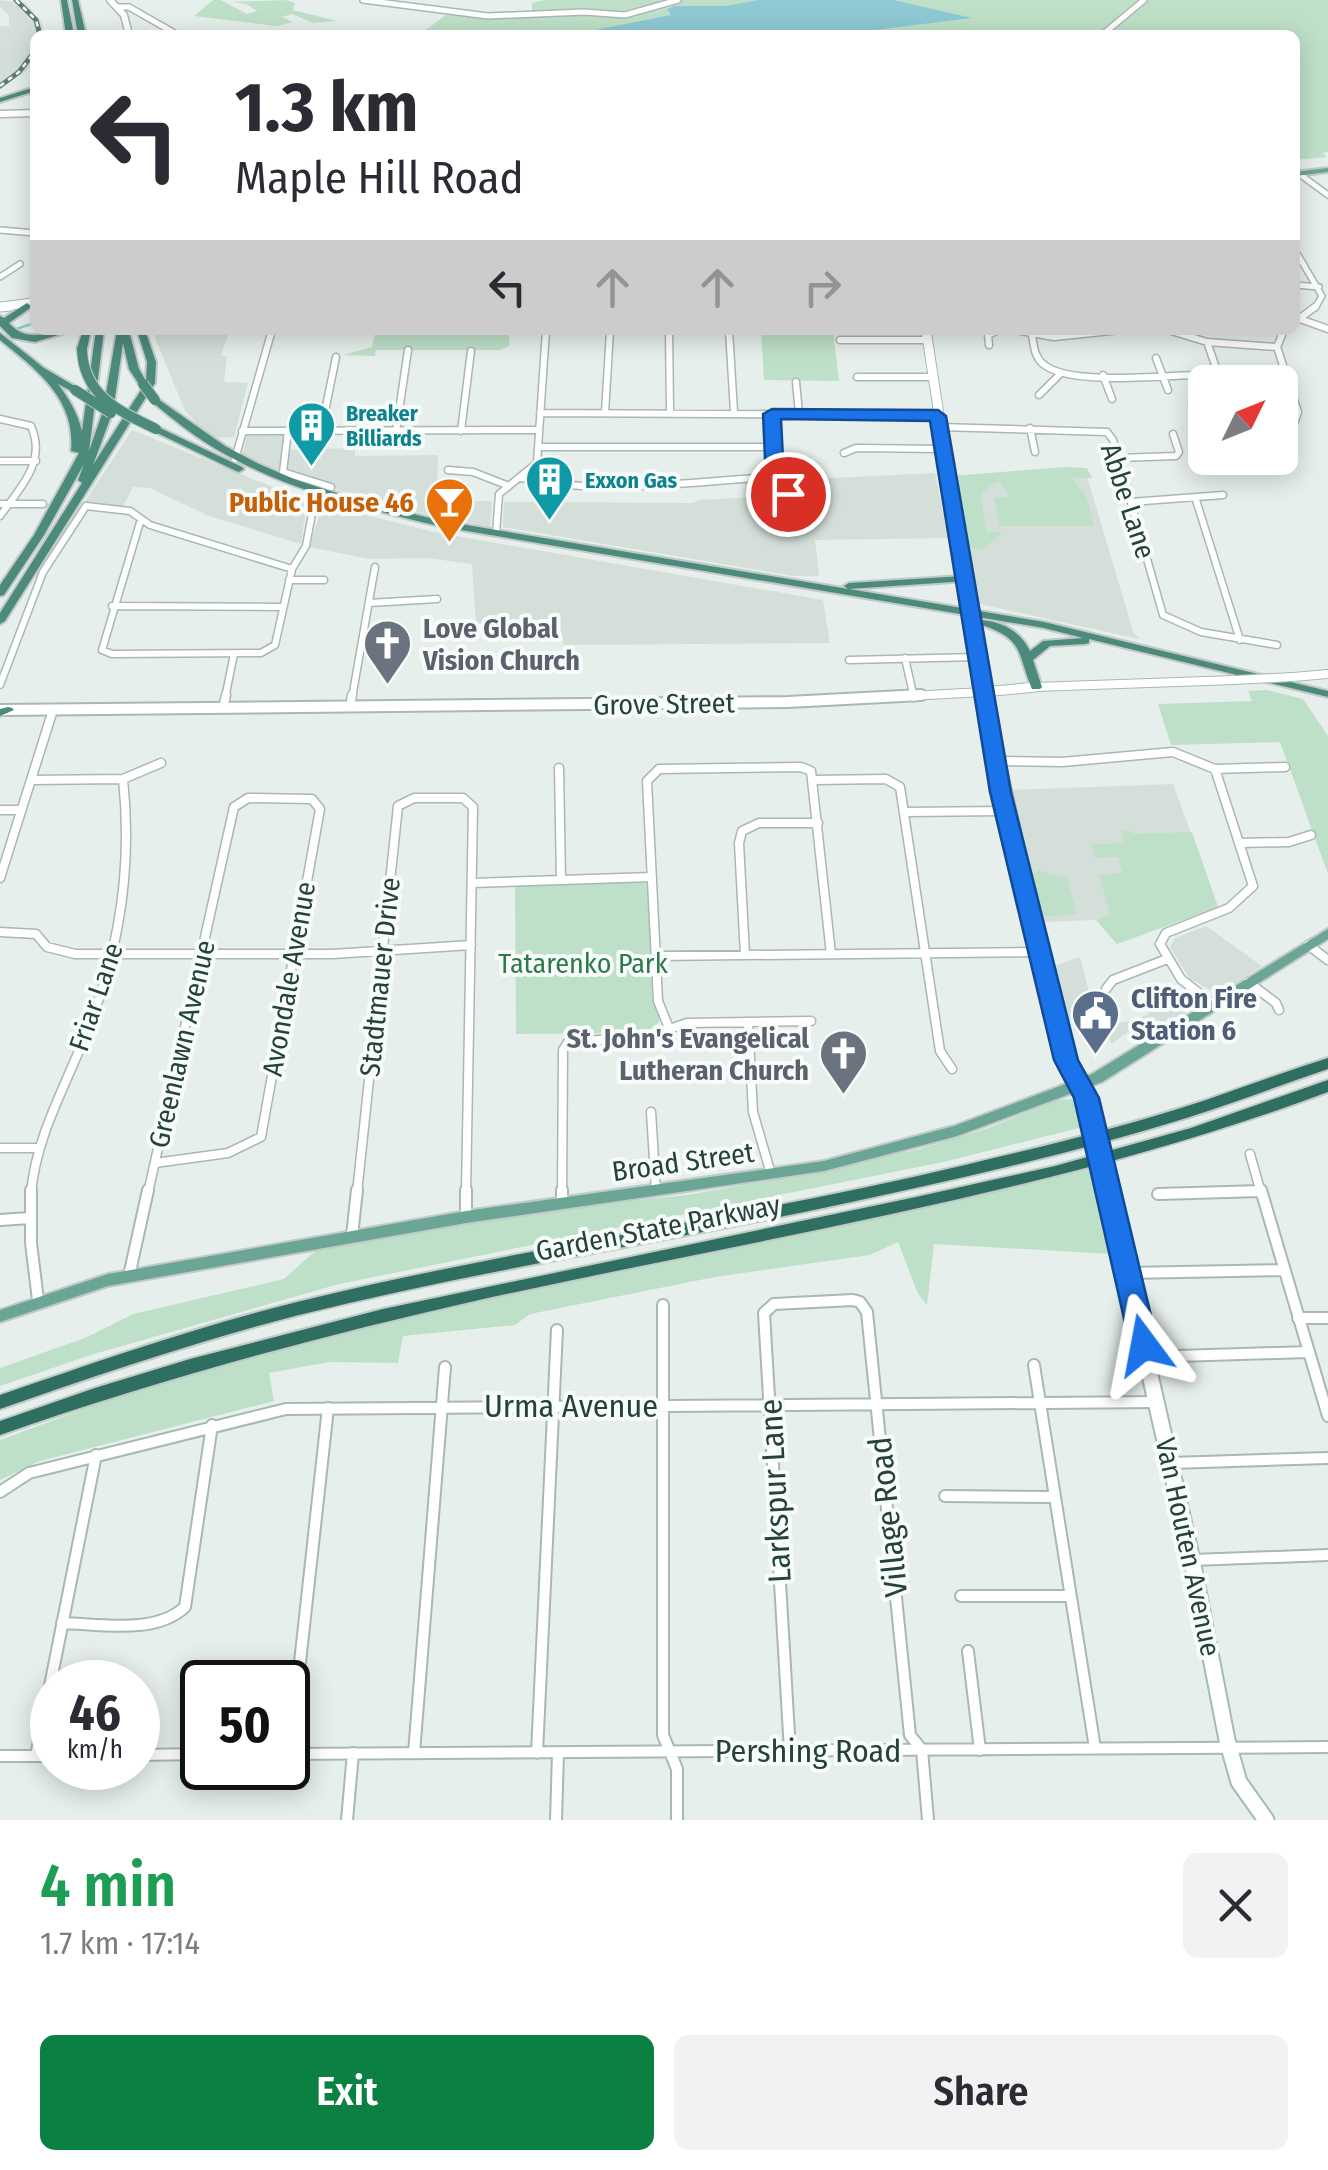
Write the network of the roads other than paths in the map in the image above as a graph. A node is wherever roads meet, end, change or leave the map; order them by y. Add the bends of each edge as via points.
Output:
1 (56, 0) edge
2 (64, 0) edge
3 (75, 0) edge
4 (110, 0) edge
5 (363, 0) edge
6 (678, 0) edge
7 (1144, 0) edge
8 (118, 7) junction
9 (68, 14) junction
10 (70, 30) edge
11 (81, 30) edge
12 (129, 30) edge
13 (169, 30) edge
14 (1108, 30) edge
15 (30, 92) edge
16 (30, 98) edge
17 (0, 107) edge
18 (30, 113) edge
19 (1328, 170) edge
20 (1300, 174) edge
21 (1300, 176) edge
22 (1328, 194) edge
23 (0, 230) edge
24 (30, 233) edge
25 (1300, 258) edge
26 (20, 264) dead end
27 (0, 277) edge
28 (1300, 286) edge
29 (1319, 288) junction
30 (30, 304) edge
31 (30, 305) edge
32 (0, 309) edge
33 (1300, 318) edge
34 (1, 321) edge
35 (1300, 321) edge
36 (1328, 328) edge
37 (54, 335) edge
38 (86, 335) edge
39 (99, 335) edge
40 (123, 335) edge
41 (125, 335) edge
42 (143, 335) edge
43 (271, 335) edge
44 (546, 335) edge
45 (610, 335) edge
46 (668, 335) edge
47 (730, 335) edge
48 (888, 335) edge
49 (927, 335) edge
50 (988, 335) edge
51 (1032, 335) joint
52 (1092, 335) edge
53 (1184, 335) edge
54 (1282, 335) edge
55 (0, 336) edge
56 (840, 340) dead end
57 (889, 340) junction
58 (1207, 342) junction
59 (989, 345) dead end
60 (1277, 347) junction
61 (408, 350) dead end
62 (471, 351) dead end
63 (336, 357) dead end
64 (1156, 358) dead end
65 (1215, 365) edge
66 (1283, 365) edge
67 (38, 367) junction
68 (1062, 373) junction
69 (1162, 374) junction
70 (1188, 374) edge
71 (1103, 375) junction
72 (857, 377) dead end
73 (931, 377) junction
74 (796, 382) dead end
75 (1168, 390) dead end
76 (1040, 395) dead end
77 (1112, 400) dead end
78 (670, 412) junction
79 (734, 412) junction
80 (605, 413) junction
81 (540, 414) junction
82 (772, 414) junction
83 (799, 414) junction
84 (938, 416) junction
85 (0, 419) edge
86 (940, 427) junction
87 (1030, 428) junction
88 (153, 430) junction
89 (539, 430) junction
90 (321, 431) junction
91 (396, 431) junction
92 (461, 431) junction
93 (242, 432) junction
94 (288, 432) junction
95 (1173, 434) dead end
96 (773, 446) junction
97 (538, 447) junction
98 (943, 448) junction
99 (1034, 452) dead end
100 (844, 453) dead end
101 (1118, 458) junction
102 (234, 459) junction
103 (36, 460) junction
104 (0, 461) edge
105 (448, 470) dead end
106 (775, 477) junction
107 (521, 478) junction
108 (509, 486) junction
109 (331, 487) dead end
110 (788, 494) dead end
111 (1223, 495) dead end
112 (76, 496) junction
113 (316, 498) junction
114 (60, 500) junction
115 (1196, 500) junction
116 (1131, 502) junction
117 (4, 504) edge
118 (43, 504) dead end
119 (0, 516) edge
120 (141, 519) junction
121 (496, 533) junction
122 (375, 566) dead end
123 (292, 569) junction
124 (943, 579) junction
125 (289, 580) junction
126 (324, 580) dead end
127 (963, 580) junction
128 (816, 585) junction
129 (0, 592) edge
130 (437, 599) dead end
131 (368, 602) junction
132 (934, 605) junction
133 (112, 606) junction
134 (283, 607) junction
135 (0, 621) edge
136 (974, 623) junction
137 (1240, 640) junction
138 (1094, 641) junction
139 (1277, 645) dead end
140 (234, 654) junction
141 (905, 658) junction
142 (977, 658) junction
143 (1029, 658) junction
144 (849, 660) dead end
145 (1328, 674) edge
146 (0, 685) edge
147 (1036, 687) junction
148 (983, 692) junction
149 (1328, 697) edge
150 (914, 698) junction
151 (350, 707) junction
152 (222, 708) junction
153 (53, 710) junction
154 (3, 711) edge
155 (994, 761) junction
156 (161, 763) dead end
157 (1285, 767) dead end
158 (559, 768) dead end
159 (1215, 769) junction
160 (31, 780) junction
161 (123, 780) junction
162 (814, 780) junction
163 (0, 810) edge
164 (21, 810) junction
165 (1005, 811) junction
166 (233, 812) joint
167 (905, 812) junction
168 (818, 823) junction
169 (1311, 835) dead end
170 (1240, 843) junction
171 (2, 866) edge
172 (652, 877) junction
173 (0, 878) edge
174 (561, 880) junction
175 (472, 883) junction
176 (0, 932) edge
177 (1328, 933) edge
178 (471, 945) junction
179 (1308, 945) junction
180 (384, 951) junction
181 (1039, 952) junction
182 (926, 953) junction
183 (114, 954) junction
184 (202, 954) junction
185 (294, 954) junction
186 (831, 954) junction
187 (745, 955) junction
188 (656, 956) junction
189 (1167, 959) junction
190 (1328, 960) edge
191 (1248, 982) junction
192 (1106, 989) dead end
193 (1214, 1004) junction
194 (1280, 1010) dead end
195 (812, 1020) dead end
196 (748, 1022) junction
197 (669, 1028) junction
198 (1328, 1063) edge
199 (952, 1069) dead end
200 (1080, 1086) junction
201 (1328, 1086) edge
202 (651, 1112) dead end
203 (0, 1148) edge
204 (39, 1148) junction
205 (1250, 1154) dead end
206 (155, 1164) junction
207 (771, 1174) junction
208 (1261, 1191) junction
209 (656, 1192) junction
210 (1158, 1194) dead end
211 (562, 1204) junction
212 (466, 1216) junction
213 (30, 1218) junction
214 (0, 1220) edge
215 (352, 1236) junction
216 (1284, 1270) junction
217 (1128, 1274) junction
218 (129, 1276) junction
219 (38, 1300) junction
220 (842, 1301) joint
221 (663, 1305) dead end
222 (0, 1316) edge
223 (1298, 1318) junction
224 (1328, 1318) edge
225 (557, 1330) dead end
226 (1308, 1352) junction
227 (1147, 1358) junction
228 (1034, 1365) dead end
229 (445, 1366) dead end
230 (0, 1402) edge
231 (1157, 1402) junction
232 (1039, 1403) junction
233 (876, 1404) junction
234 (770, 1405) junction
235 (555, 1406) junction
236 (664, 1406) junction
237 (442, 1407) junction
238 (328, 1408) junction
239 (1328, 1416) edge
240 (212, 1425) junction
241 (0, 1428) edge
242 (96, 1456) junction
243 (1328, 1458) edge
244 (1171, 1463) junction
245 (0, 1492) edge
246 (945, 1496) dead end
247 (1054, 1496) junction
248 (1328, 1555) edge
249 (1192, 1560) junction
250 (961, 1596) dead end
251 (1070, 1596) junction
252 (62, 1623) junction
253 (968, 1651) dead end
254 (55, 1660) edge
255 (300, 1660) edge
256 (1229, 1747) junction
257 (1328, 1747) edge
258 (1095, 1748) junction
259 (922, 1750) junction
260 (980, 1750) junction
261 (790, 1751) junction
262 (668, 1752) junction
263 (414, 1753) junction
264 (538, 1753) junction
265 (558, 1753) junction
266 (310, 1754) edge
267 (353, 1754) junction
268 (0, 1756) edge
269 (30, 1756) edge
270 (347, 1820) edge
271 (556, 1820) edge
272 (677, 1820) edge
273 (928, 1820) edge
274 (1266, 1820) edge

1 - 9 highway
2 - 9 highway
3 - 11 highway
4 - 8 street
5 - 6 street via 502,16 624,15
7 - 14 street
8 - 12 street
8 - 13 street
9 - 10 highway
15 - 17 highway
16 - 17 highway
17 - 18 street
19 - 20 main road
21 - 22 street
23 - 24 street
25 - 29 street
26 - 27 street
28 - 29 street
29 - 33 street via 1319,304
30 - 32 main road
31 - 34 highway
34 - 37 highway via 14,336
35 - 36 street
38 - 88 highway, bridge via 83,372 98,394
39 - 114 highway via 83,457
40 - 112 highway via 108,410
41 - 102 highway, bridge via 134,369 155,400
42 - 112 highway via 154,371 150,384
43 - 93 street
44 - 81 street
45 - 80 street
46 - 78 street
47 - 79 street
48 - 57 street
49 - 57 street
49 - 73 main road, Van Houten Avenue
50 - 59 street
51 - 52 street
51 - 68 street via 1036,356
53 - 58 street
54 - 60 street
55 - 67 highway
56 - 57 street
58 - 60 street
58 - 65 street
60 - 66 street
61 - 91 street
62 - 92 street
63 - 90 street
64 - 69 street
67 - 88 highway, bridge
67 - 114 highway via 78,427
68 - 71 street
68 - 76 street
69 - 70 street
69 - 71 street
69 - 75 street
71 - 77 street
72 - 73 street
73 - 84 main road, Van Houten Avenue
74 - 83 street
78 - 79 street
78 - 80 street
79 - 82 street
80 - 81 street
81 - 89 street
82 - 83 street
82 - 96 street
83 - 84 street
84 - 86 main road, Van Houten Avenue
85 - 103 street via 34,429
86 - 87 street, Abbe Lane
86 - 98 main road, Van Houten Avenue
87 - 99 street
87 - 101 street, Abbe Lane via 1102,430 1111,434
88 - 113 highway
89 - 92 street
89 - 97 street
90 - 91 street
90 - 94 street
91 - 92 street
93 - 94 street
93 - 102 street
94 - 109 street via 283,472
95 - 101 street via 1176,456
96 - 97 street
96 - 106 street
97 - 107 street via 535,466
98 - 100 street
98 - 127 main road, Van Houten Avenue
101 - 116 street, Abbe Lane
102 - 121 highway via 372,507
103 - 104 street
103 - 117 street
105 - 108 street
106 - 107 street via 620,484
106 - 110 street
107 - 108 street
108 - 121 street via 498,494
111 - 115 street
112 - 135 highway
113 - 123 street via 306,546
113 - 136 highway via 466,534
114 - 129 highway
115 - 116 street
115 - 137 street
116 - 137 street, Abbe Lane via 1163,616
117 - 118 street
117 - 119 street
120 - 123 street
120 - 133 street
120 - 146 street via 126,510 86,506 42,572
121 - 128 highway
122 - 131 street
123 - 125 street
124 - 127 highway
124 - 128 highway
124 - 132 highway via 906,589 910,598
125 - 126 street
125 - 134 street
127 - 136 main road, Van Houten Avenue, bridge
128 - 132 highway
130 - 131 street
131 - 151 street
132 - 149 highway via 1114,640
133 - 134 street
133 - 140 street via 100,648 108,653
134 - 140 street via 266,653
136 - 138 highway
136 - 142 main road, Van Houten Avenue
136 - 143 highway via 1014,633
137 - 139 street, Abbe Lane
138 - 143 highway via 1047,642
138 - 149 highway
140 - 152 street
141 - 142 street
141 - 144 street
141 - 150 street
142 - 148 main road, Van Houten Avenue
143 - 147 highway
145 - 147 street, Grove Street, bridge
147 - 148 main road, Grove Street
148 - 150 street, Grove Street
148 - 155 main road, Van Houten Avenue
150 - 151 street, Grove Street
151 - 152 street, Grove Street
152 - 153 street, Grove Street
153 - 154 street, Grove Street
153 - 160 street
155 - 159 street via 1173,752
155 - 165 main road, Van Houten Avenue
156 - 161 street
157 - 159 street
158 - 174 street
159 - 170 street
160 - 161 street
160 - 164 street
161 - 183 street, Friar Lane via 129,855
162 - 167 street via 894,780
162 - 168 street
162 - 172 street via 801,767 654,772 647,781
163 - 164 street
164 - 171 street
165 - 167 street
165 - 181 main road, Van Houten Avenue
166 - 184 street, Greenlawn Avenue
166 - 185 street, Avondale Avenue via 254,798 309,798 320,805
167 - 182 street
168 - 186 street
168 - 187 street via 758,823 742,831
169 - 170 street
170 - 189 street via 1253,886 1229,908 1163,936
171 - 173 street
172 - 174 street
172 - 188 street
174 - 175 street
175 - 178 street
175 - 180 street, Stadtmauer Drive via 472,804 463,798 414,798 398,806
176 - 183 street via 36,934 62,953
177 - 179 main road, Broad Street
178 - 180 street
178 - 212 street
179 - 190 street
179 - 191 main road, Broad Street
180 - 185 street
180 - 215 street, Stadtmauer Drive
181 - 182 street
181 - 200 main road, Van Houten Avenue via 1066,1060
182 - 186 street
182 - 199 street via 940,1051
183 - 184 street
183 - 204 street, Friar Lane
184 - 185 street
184 - 206 street, Greenlawn Avenue
185 - 206 street, Avondale Avenue via 260,1141
186 - 187 street
187 - 188 street
188 - 197 street via 658,1002
189 - 192 street
189 - 193 street
191 - 193 main road, Broad Street
191 - 194 street
193 - 200 main road, Broad Street
195 - 196 street
196 - 197 street
196 - 207 street via 753,1112
197 - 211 street via 565,1046
198 - 230 highway, Garden State Parkway via 1030,1156 336,1299
200 - 207 main road, Broad Street via 957,1131
200 - 217 main road, Van Houten Avenue, bridge
201 - 241 highway, Garden State Parkway via 1233,1122 1053,1174 274,1340
202 - 209 street
203 - 204 street
204 - 213 street, Friar Lane
205 - 208 street
206 - 218 street, Greenlawn Avenue
207 - 209 main road, Broad Street
208 - 210 street
208 - 216 street
209 - 211 main road, Broad Street
211 - 212 main road, Broad Street
212 - 215 main road, Broad Street
213 - 214 street
213 - 219 street, Friar Lane
215 - 218 main road, Broad Street
216 - 217 street
216 - 223 street
217 - 227 main road, Van Houten Avenue
218 - 219 main road, Broad Street
219 - 222 main road, Broad Street
220 - 233 street, Village Road via 860,1302 868,1312
220 - 234 street, Larkspur Lane via 765,1310
221 - 236 street
223 - 224 street
223 - 226 street
225 - 235 street
226 - 227 street
226 - 239 street
227 - 231 main road, Van Houten Avenue
228 - 232 street
229 - 237 street
231 - 232 street, Urma Avenue
231 - 244 main road, Van Houten Avenue
232 - 233 street, Urma Avenue
232 - 247 street
233 - 234 street, Urma Avenue
233 - 259 street, Village Road via 910,1735
234 - 236 street, Urma Avenue
234 - 261 street, Larkspur Lane
235 - 236 street, Urma Avenue
235 - 237 street, Urma Avenue
235 - 264 street
236 - 262 street
237 - 238 street, Urma Avenue
237 - 263 street
238 - 240 street, Urma Avenue via 266,1411
238 - 255 street
240 - 242 street, Urma Avenue
240 - 252 street via 180,1614 163,1622
242 - 245 street, Urma Avenue via 19,1476
242 - 252 street
243 - 244 street
244 - 249 main road, Van Houten Avenue
246 - 247 street
247 - 251 street
248 - 249 street
249 - 256 main road, Van Houten Avenue
250 - 251 street
251 - 258 street
252 - 254 street
253 - 260 street
256 - 257 street, Pershing Road
256 - 258 street, Pershing Road
256 - 274 main road, Van Houten Avenue via 1239,1782
258 - 260 street, Pershing Road
259 - 260 street, Pershing Road
259 - 261 street, Pershing Road
259 - 273 street, Village Road
261 - 262 street, Pershing Road
262 - 265 street, Pershing Road
262 - 272 street via 677,1769
263 - 264 street, Pershing Road
263 - 267 street, Pershing Road
264 - 265 street, Pershing Road
265 - 271 street
266 - 267 street, Pershing Road
267 - 270 street
268 - 269 street

